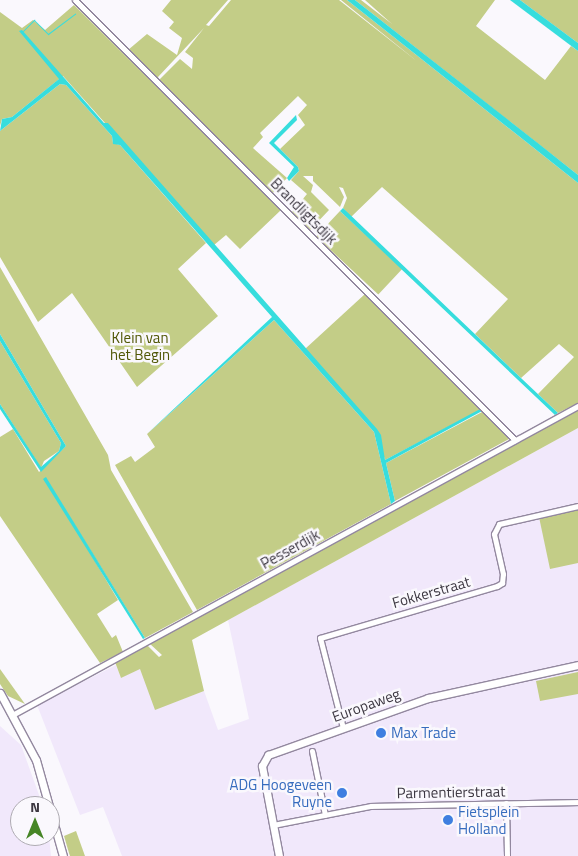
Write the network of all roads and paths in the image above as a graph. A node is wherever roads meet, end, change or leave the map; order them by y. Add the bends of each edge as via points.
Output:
1 (75, 0) edge
2 (578, 406) edge
3 (515, 440) junction
4 (578, 506) edge
5 (578, 666) edge
6 (0, 693) edge
7 (14, 714) junction
8 (343, 728) junction
9 (312, 752) dead end
10 (578, 802) edge
11 (506, 803) junction
12 (325, 815) junction
13 (274, 825) junction
14 (63, 856) edge
15 (279, 856) edge
16 (507, 856) edge

1 - 3 street, Brandligtsdijk
2 - 3 street, Pesserdijk
3 - 7 street, Pesserdijk
4 - 8 street, Fokkerstraat via 499,524 494,534 503,574 502,583 497,586 320,638
5 - 8 main road, Europaweg via 428,698
6 - 7 main road
7 - 14 main road via 42,776
8 - 13 main road, Europaweg via 270,753 264,760 262,770
9 - 12 street
10 - 11 street, Parmentierstraat
11 - 12 street, Parmentierstraat via 371,806
11 - 16 street
12 - 13 street, Parmentierstraat
13 - 15 main road, Europaweg

